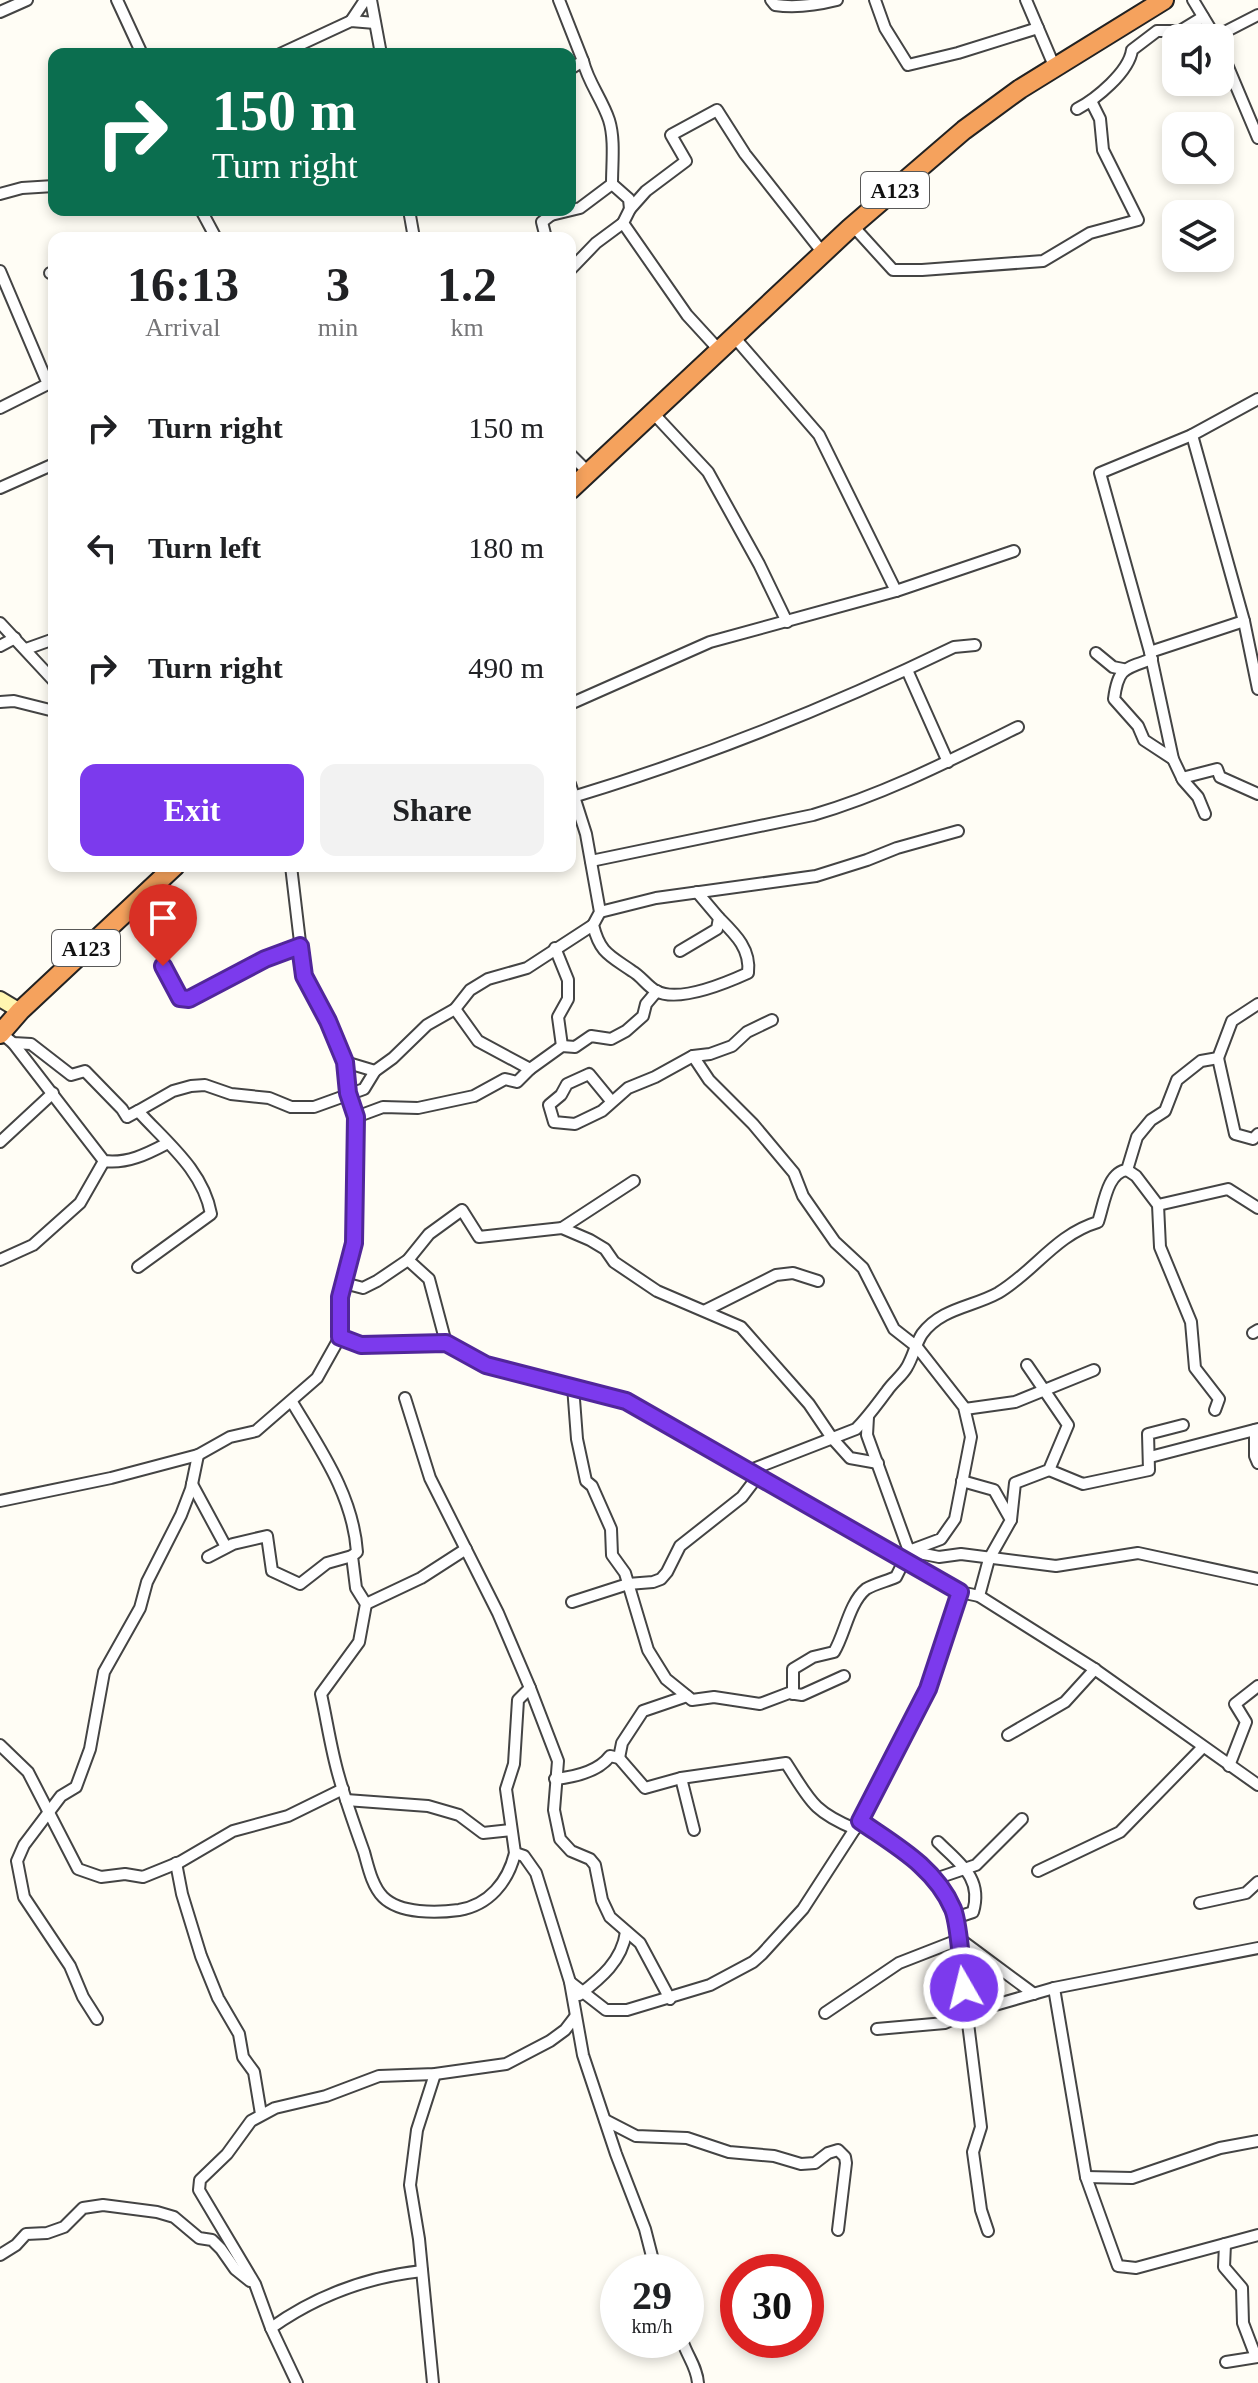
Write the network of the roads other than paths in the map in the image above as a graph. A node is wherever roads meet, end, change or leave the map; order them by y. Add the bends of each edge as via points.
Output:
1 (27, 0) edge
2 (117, 0) edge
3 (365, 0) edge
4 (371, 0) edge
5 (559, 0) edge
6 (771, 0) edge
7 (837, 0) edge
8 (875, 0) edge
9 (1026, 0) edge
10 (1164, 0) edge
11 (1193, 0) edge
12 (0, 12) edge
13 (1258, 15) edge
14 (1203, 17) junction
15 (351, 21) junction
16 (375, 23) junction
17 (1208, 24) edge
18 (1038, 28) junction
19 (1234, 28) edge
20 (139, 48) edge
21 (293, 48) edge
22 (380, 48) edge
23 (583, 61) junction
24 (576, 65) edge
25 (1055, 68) junction
26 (1234, 81) edge
27 (1091, 101) junction
28 (1077, 109) dead end
29 (1258, 138) edge
30 (612, 184) junction
31 (48, 186) edge
32 (0, 194) edge
33 (576, 209) edge
34 (630, 209) junction
35 (623, 223) junction
36 (853, 226) junction
37 (823, 253) junction
38 (576, 264) edge
39 (0, 271) edge
40 (735, 338) junction
41 (720, 351) junction
42 (1258, 399) edge
43 (0, 408) edge
44 (653, 413) junction
45 (1192, 435) junction
46 (576, 460) edge
47 (48, 467) edge
48 (589, 473) junction
49 (576, 485) edge
50 (0, 488) edge
51 (1014, 551) dead end
52 (896, 591) junction
53 (1244, 621) junction
54 (787, 622) junction
55 (0, 623) edge
56 (15, 638) junction
57 (48, 641) edge
58 (975, 645) dead end
59 (0, 646) edge
60 (26, 649) junction
61 (1096, 653) dead end
62 (1151, 655) junction
63 (1123, 669) junction
64 (907, 670) junction
65 (48, 674) edge
66 (1258, 689) edge
67 (576, 701) edge
68 (0, 702) edge
69 (48, 710) edge
70 (1018, 727) dead end
71 (1173, 759) junction
72 (948, 762) junction
73 (1182, 778) junction
74 (1258, 794) edge
75 (576, 796) joint
76 (1205, 814) dead end
77 (958, 831) dead end
78 (591, 861) junction
79 (169, 872) edge
80 (292, 872) edge
81 (697, 892) junction
82 (600, 912) junction
83 (719, 918) junction
84 (593, 925) junction
85 (300, 946) junction
86 (555, 948) junction
87 (680, 951) dead end
88 (163, 966) dead end
89 (657, 991) junction
90 (0, 999) edge
91 (1258, 1004) edge
92 (455, 1009) junction
93 (20, 1011) junction
94 (772, 1020) dead end
95 (5, 1036) edge
96 (562, 1046) junction
97 (693, 1056) junction
98 (1218, 1058) junction
99 (345, 1062) junction
100 (530, 1069) junction
101 (375, 1071) junction
102 (53, 1093) junction
103 (348, 1093) junction
104 (612, 1102) junction
105 (138, 1111) junction
106 (356, 1117) junction
107 (1258, 1134) edge
108 (0, 1142) edge
109 (166, 1144) junction
110 (104, 1161) junction
111 (1127, 1170) junction
112 (634, 1181) dead end
113 (1158, 1205) junction
114 (1258, 1208) edge
115 (562, 1228) junction
116 (0, 1260) edge
117 (408, 1260) junction
118 (138, 1267) dead end
119 (818, 1281) dead end
120 (344, 1283) junction
121 (706, 1310) junction
122 (340, 1337) junction
123 (446, 1343) junction
124 (917, 1347) junction
125 (1027, 1365) dead end
126 (1094, 1370) dead end
127 (573, 1386) junction
128 (1044, 1389) junction
129 (405, 1398) dead end
130 (292, 1402) junction
131 (965, 1409) junction
132 (1215, 1410) dead end
133 (868, 1417) junction
134 (1183, 1425) dead end
135 (1256, 1430) edge
136 (832, 1438) junction
137 (198, 1455) junction
138 (1150, 1457) junction
139 (878, 1463) junction
140 (1258, 1463) edge
141 (1049, 1470) junction
142 (753, 1474) junction
143 (962, 1481) junction
144 (192, 1484) junction
145 (0, 1501) edge
146 (1011, 1520) junction
147 (226, 1547) junction
148 (466, 1549) junction
149 (907, 1555) junction
150 (352, 1556) junction
151 (208, 1557) dead end
152 (989, 1559) junction
153 (1258, 1579) edge
154 (628, 1584) junction
155 (960, 1592) junction
156 (979, 1596) junction
157 (572, 1602) dead end
158 (366, 1604) junction
159 (1095, 1669) junction
160 (844, 1676) dead end
161 (1258, 1686) edge
162 (530, 1688) junction
163 (793, 1694) junction
164 (687, 1696) junction
165 (1008, 1735) dead end
166 (0, 1745) edge
167 (1202, 1748) junction
168 (619, 1758) junction
169 (1229, 1766) junction
170 (681, 1778) junction
171 (555, 1779) junction
172 (1258, 1785) edge
173 (344, 1794) junction
174 (49, 1813) junction
175 (1022, 1819) dead end
176 (858, 1825) junction
177 (511, 1830) junction
178 (694, 1830) dead end
179 (938, 1842) dead end
180 (515, 1853) junction
181 (176, 1863) junction
182 (967, 1869) junction
183 (1038, 1871) dead end
184 (935, 1879) junction
185 (1258, 1882) edge
186 (1200, 1903) dead end
187 (955, 1918) junction
188 (626, 1932) junction
189 (957, 1939) junction
190 (1258, 1948) edge
191 (570, 1982) junction
192 (1054, 1988) junction
193 (583, 1992) junction
194 (1034, 1994) junction
195 (670, 1999) junction
196 (572, 2000) junction
197 (825, 2013) dead end
198 (967, 2013) junction
199 (575, 2017) junction
200 (97, 2019) dead end
201 (877, 2029) dead end
202 (435, 2074) junction
203 (261, 2114) junction
204 (605, 2120) junction
205 (1258, 2141) edge
206 (1086, 2177) junction
207 (838, 2230) dead end
208 (988, 2231) dead end
209 (1258, 2235) edge
210 (1225, 2244) junction
211 (651, 2254) edge
212 (0, 2255) edge
213 (422, 2271) junction
214 (255, 2284) junction
215 (271, 2328) junction
216 (1257, 2357) edge
217 (688, 2358) edge
218 (1226, 2362) dead end
219 (297, 2383) edge
220 (433, 2383) edge
221 (698, 2383) edge

1 - 12 street
2 - 20 street
3 - 15 street
4 - 16 street
5 - 23 street
6 - 7 street via 784,7
8 - 18 street via 908,65
9 - 18 street
10 - 25 highway, A123
11 - 14 street
13 - 19 street
14 - 17 street
14 - 27 street via 1180,31 1157,31 1132,50 1130,61
15 - 16 street
15 - 21 street
16 - 22 street
18 - 25 street
23 - 24 street
23 - 30 street via 608,116
25 - 36 highway, A123 via 964,130
26 - 29 street
27 - 28 street
27 - 36 street via 1100,119 1103,150 1138,220 1090,233 1043,261 922,270 893,270
30 - 33 street
30 - 34 street via 629,199
31 - 32 street
34 - 35 street
34 - 37 street via 686,161 671,135 717,110
35 - 38 street
35 - 41 street via 687,315
36 - 37 highway, A123
37 - 40 highway, A123
39 - 43 street via 48,384
40 - 41 highway, A123
40 - 52 street via 819,435
41 - 44 highway, A123
42 - 45 street
44 - 48 highway, A123
44 - 54 street via 708,472
45 - 53 street
45 - 62 street via 1100,473
46 - 48 street
47 - 50 street
48 - 49 highway, A123
51 - 52 street
52 - 54 street
53 - 62 street
53 - 66 street
54 - 67 street via 710,642
55 - 56 street
56 - 59 street
56 - 60 street
57 - 60 street
58 - 64 street via 954,647
60 - 65 street
61 - 63 street
62 - 63 street
62 - 71 street
63 - 71 street via 1114,699 1144,740
64 - 72 street
64 - 75 street via 756,733
68 - 69 street
70 - 72 street
71 - 73 street
72 - 78 street via 875,795 813,815
73 - 74 street via 1217,769 1220,777
73 - 76 street
75 - 78 street
77 - 81 street via 816,876
78 - 82 street
79 - 93 highway, A123
80 - 85 street
81 - 82 street
81 - 83 street
82 - 84 street
83 - 87 street via 717,929
83 - 89 street via 741,940 748,973 713,989
84 - 86 street
84 - 89 street via 601,950
85 - 88 street via 189,999 180,998
85 - 99 street via 304,976
86 - 92 street via 527,968 479,983
86 - 96 street via 568,980 568,999 558,1017
89 - 96 street via 643,1016 626,1031 611,1039 591,1036 575,1047
90 - 93 street
91 - 98 street via 1232,1021
92 - 100 street via 478,1041
92 - 101 street via 427,1025
93 - 95 highway, A123
94 - 97 street via 732,1046
95 - 102 street
95 - 105 street via 31,1044 71,1075 85,1071 127,1117
96 - 100 street
97 - 104 street via 628,1088
97 - 124 street via 794,1173 803,1196 835,1242 863,1268 894,1329
98 - 107 street via 1235,1134 1253,1139
98 - 111 street via 1201,1061 1177,1080 1165,1111 1137,1137
99 - 101 street
99 - 103 street
100 - 106 street via 517,1082 505,1079 474,1096 418,1108 383,1107
101 - 103 street via 364,1089
102 - 108 street
102 - 110 street
103 - 105 street via 314,1107 291,1107 269,1098 191,1086
103 - 106 street
104 - 104 street via 575,1124 554,1122 550,1114 549,1105 567,1084 589,1074
105 - 109 street
106 - 120 street via 354,1243
109 - 110 street via 143,1156
109 - 118 street via 174,1147 208,1197 211,1214
110 - 116 street via 80,1203 33,1245
111 - 113 street
111 - 124 street via 1113,1176 1098,1222 1066,1236 995,1295 948,1312 921,1335
112 - 115 street
113 - 114 street via 1228,1189
113 - 132 street via 1160,1247 1191,1322 1195,1368 1219,1399
115 - 117 street via 479,1237 462,1210 429,1234
115 - 121 street via 605,1249 614,1262 657,1291
117 - 120 street via 363,1288
117 - 123 street via 429,1279
119 - 121 street via 793,1273 776,1275
120 - 122 street
121 - 136 street via 741,1327
122 - 123 street via 361,1345
122 - 130 street via 317,1378
123 - 127 street via 486,1365
124 - 131 street
124 - 133 street
125 - 128 street
126 - 128 street
127 - 142 street via 626,1401
127 - 154 street via 586,1481 611,1529 612,1555
128 - 131 street via 1015,1402
128 - 141 street via 1068,1425
129 - 148 street via 430,1478
130 - 137 street via 256,1431 230,1437
130 - 150 street via 346,1496 356,1536 357,1552
131 - 143 street via 971,1437
133 - 136 street via 856,1429
133 - 139 street via 867,1435
134 - 138 street via 1148,1434
135 - 138 street
135 - 140 street
136 - 139 street via 850,1458
136 - 142 street
137 - 144 street
137 - 145 street
138 - 141 street via 1149,1470 1083,1484
139 - 149 street
141 - 146 street via 1015,1483
142 - 149 street
142 - 154 street via 742,1497 680,1546 661,1579
143 - 146 street via 994,1490
143 - 149 street via 955,1519 941,1539
144 - 147 street
144 - 174 street via 140,1608 104,1672 90,1749 76,1787
146 - 152 street
147 - 150 street via 267,1536 272,1571 300,1584 327,1563
147 - 151 street
148 - 158 street
148 - 162 street
149 - 152 street
149 - 155 street
149 - 163 street via 896,1577 867,1589 855,1604 834,1652 793,1669
150 - 158 street via 356,1588
152 - 153 street via 1056,1566 1138,1553
152 - 156 street
154 - 157 street
154 - 164 street via 648,1650 666,1679
155 - 156 street
155 - 176 street via 928,1689
156 - 159 street
158 - 173 street via 359,1642 321,1694
159 - 165 street via 1065,1702
159 - 167 street
160 - 163 street
161 - 169 street via 1235,1704 1246,1722
162 - 171 street via 558,1761
162 - 177 street via 518,1700 514,1764 506,1789
163 - 164 street via 760,1704
164 - 168 street via 643,1711 622,1743
166 - 174 street via 28,1772
167 - 169 street
167 - 183 street via 1120,1832
168 - 170 street via 645,1788
168 - 171 street via 610,1756 596,1768
169 - 172 street
170 - 176 street via 786,1763 813,1805
170 - 178 street
171 - 188 street via 560,1839 595,1865 602,1900
173 - 177 street via 428,1806 459,1815 483,1833
173 - 180 street via 376,1887 399,1907 470,1908 495,1893
173 - 181 street via 233,1831
174 - 181 street via 78,1869 101,1877 143,1877
174 - 200 street via 17,1861 24,1897 70,1966
175 - 182 street
176 - 184 street via 914,1858
176 - 195 street via 803,1909 762,1954 710,1985
177 - 180 street
179 - 182 street
180 - 191 street via 524,1856 536,1873
181 - 203 street via 201,1956 254,2072
182 - 184 street
182 - 187 street via 978,1895 973,1912
184 - 187 street
185 - 186 street via 1246,1893
187 - 189 street
188 - 193 street via 620,1955
188 - 195 street via 648,1954
189 - 194 street
189 - 197 street via 899,1963
189 - 198 street
190 - 192 street
191 - 193 street
191 - 196 street
192 - 194 street
192 - 206 street
193 - 195 street via 606,2010
193 - 196 street
194 - 198 street
196 - 199 street
198 - 201 street via 945,2023
198 - 208 street via 981,2127 973,2152
199 - 202 street via 550,2041 506,2064
199 - 204 street
202 - 203 street via 379,2076
202 - 213 street via 417,2130 410,2185
203 - 214 street via 200,2180 199,2190
204 - 207 street via 636,2136 687,2138 729,2152 801,2164 815,2163 838,2150 846,2163
204 - 211 street
205 - 206 street via 1132,2178
206 - 210 street via 1118,2266 1136,2268
209 - 210 street
210 - 216 street via 1224,2267 1242,2288 1243,2323
212 - 214 street via 26,2234 64,2227 83,2208 103,2205 174,2217 199,2238 212,2240
213 - 215 street via 338,2290
213 - 220 street
214 - 215 street
215 - 219 street
216 - 218 street
217 - 221 street

